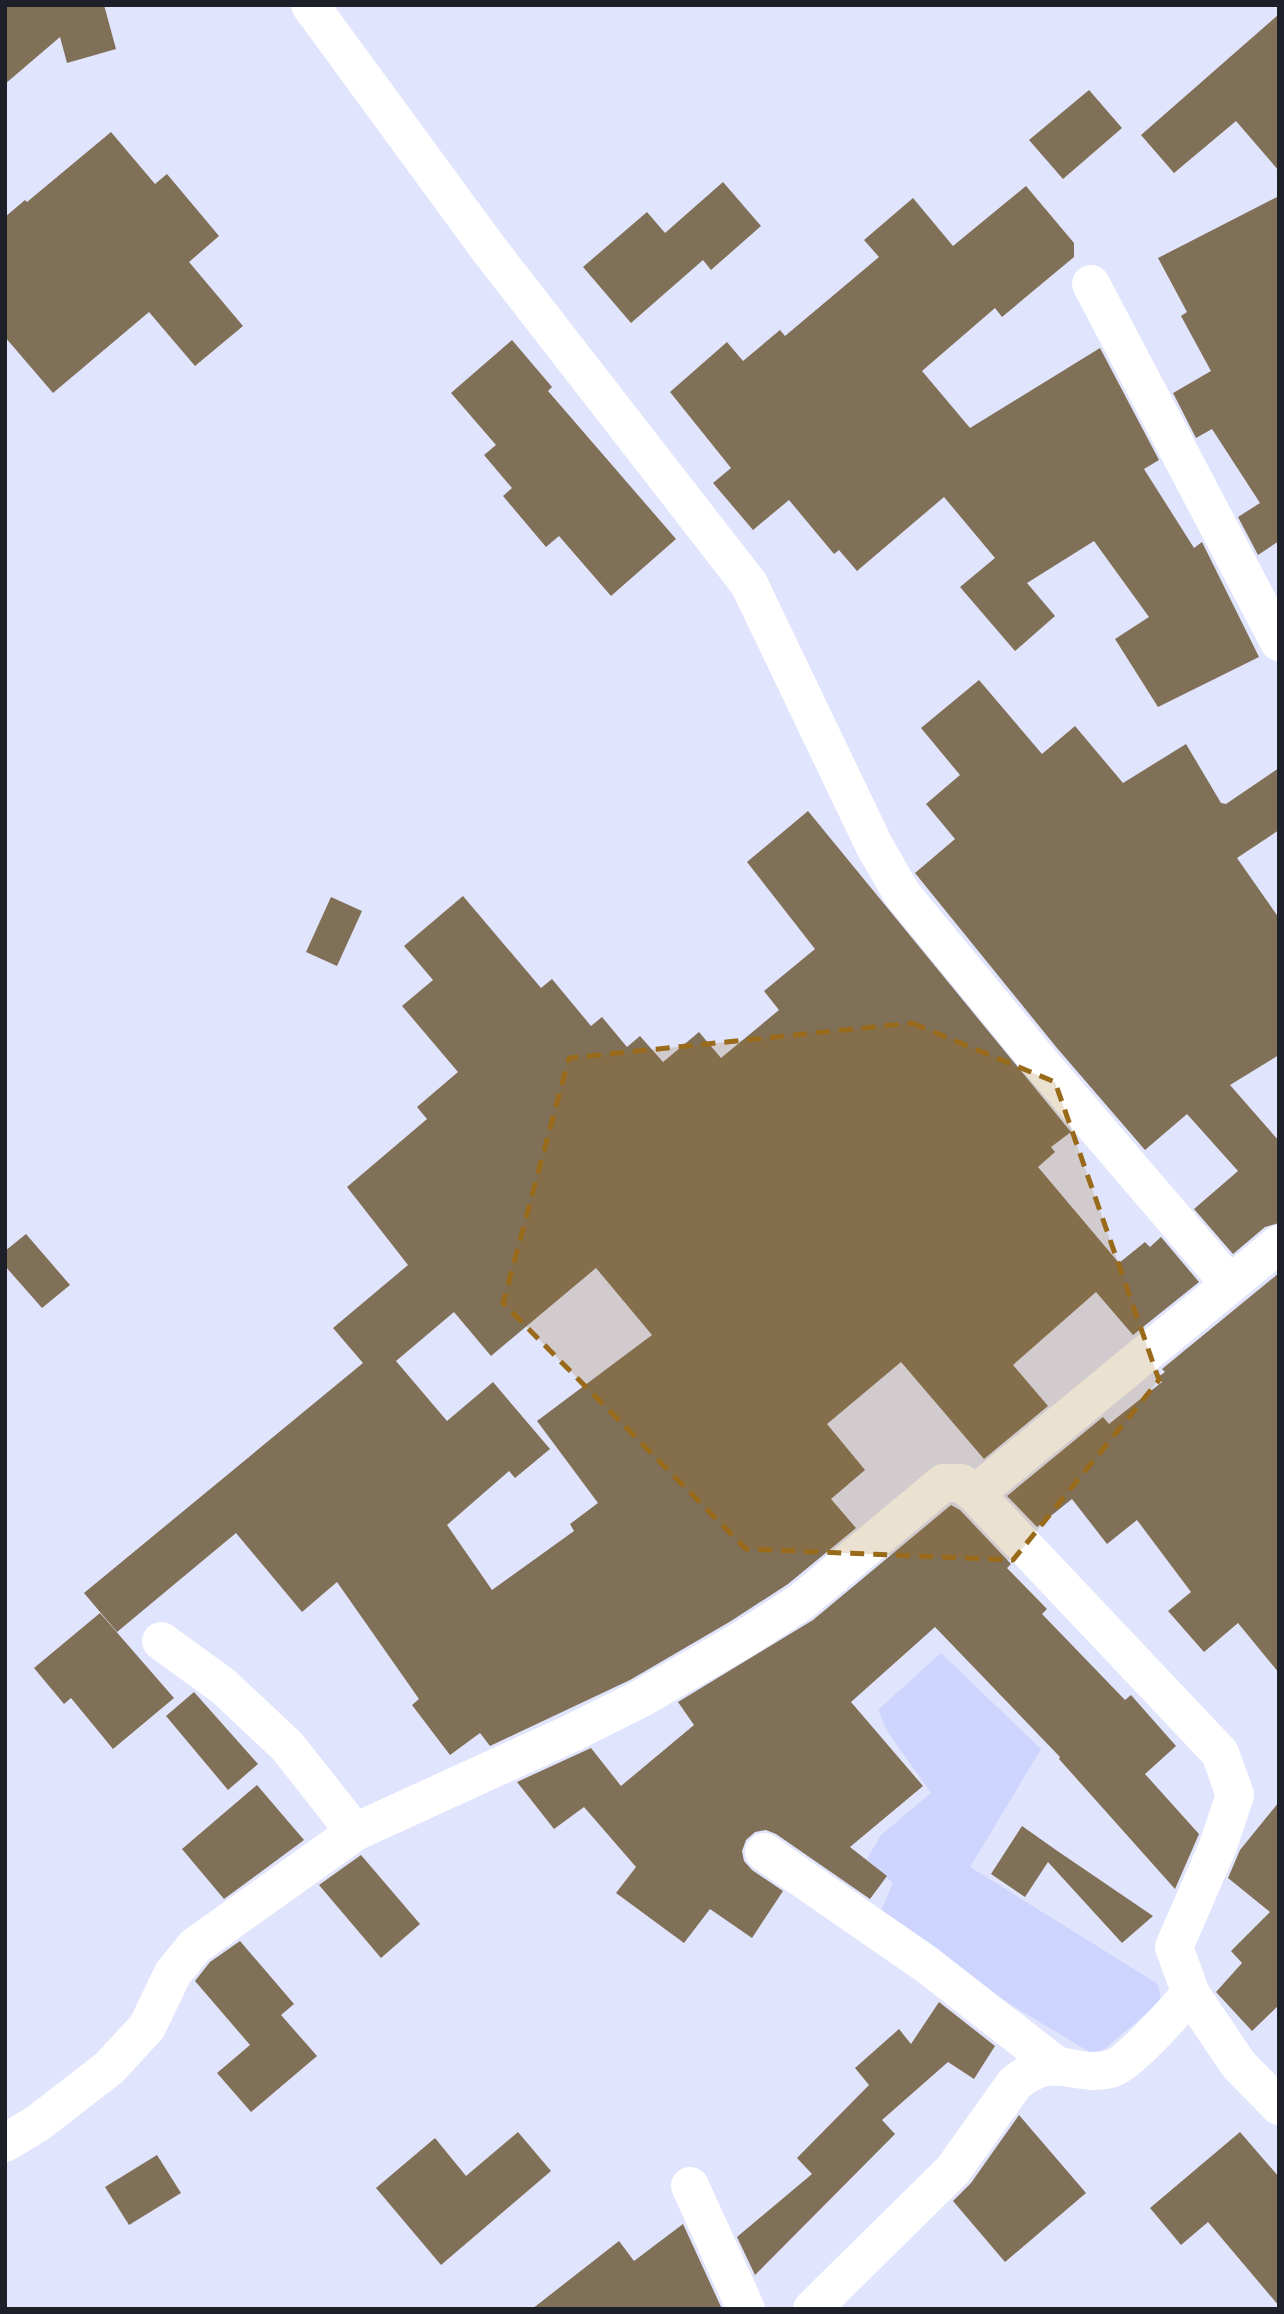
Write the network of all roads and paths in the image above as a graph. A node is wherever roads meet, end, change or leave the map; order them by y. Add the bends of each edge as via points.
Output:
1 (310, 5) edge
2 (1091, 284) dead end
3 (1279, 642) edge
4 (1279, 1244) edge
5 (1229, 1283) junction
6 (975, 1494) junction
7 (161, 1641) dead end
8 (355, 1832) junction
9 (764, 1852) dead end
10 (1191, 1994) junction
11 (1056, 2065) junction
12 (1279, 2106) edge
13 (5, 2144) edge
14 (690, 2186) dead end
15 (746, 2309) edge
16 (813, 2309) edge

1 - 5 street via 488,248 749,584 902,894
2 - 3 street
4 - 5 street
5 - 6 street
6 - 8 street via 961,1483 943,1483 801,1602 742,1640 574,1732
6 - 10 street via 1220,1753 1235,1795 1174,1947
7 - 8 street via 223,1686 287,1746
8 - 13 street via 195,1947 173,1973 147,2027 110,2068
9 - 11 street via 926,1964
10 - 11 street via 1114,2068
10 - 12 street via 1238,2064
11 - 16 street via 1041,2067 1015,2083 953,2170
14 - 15 street

